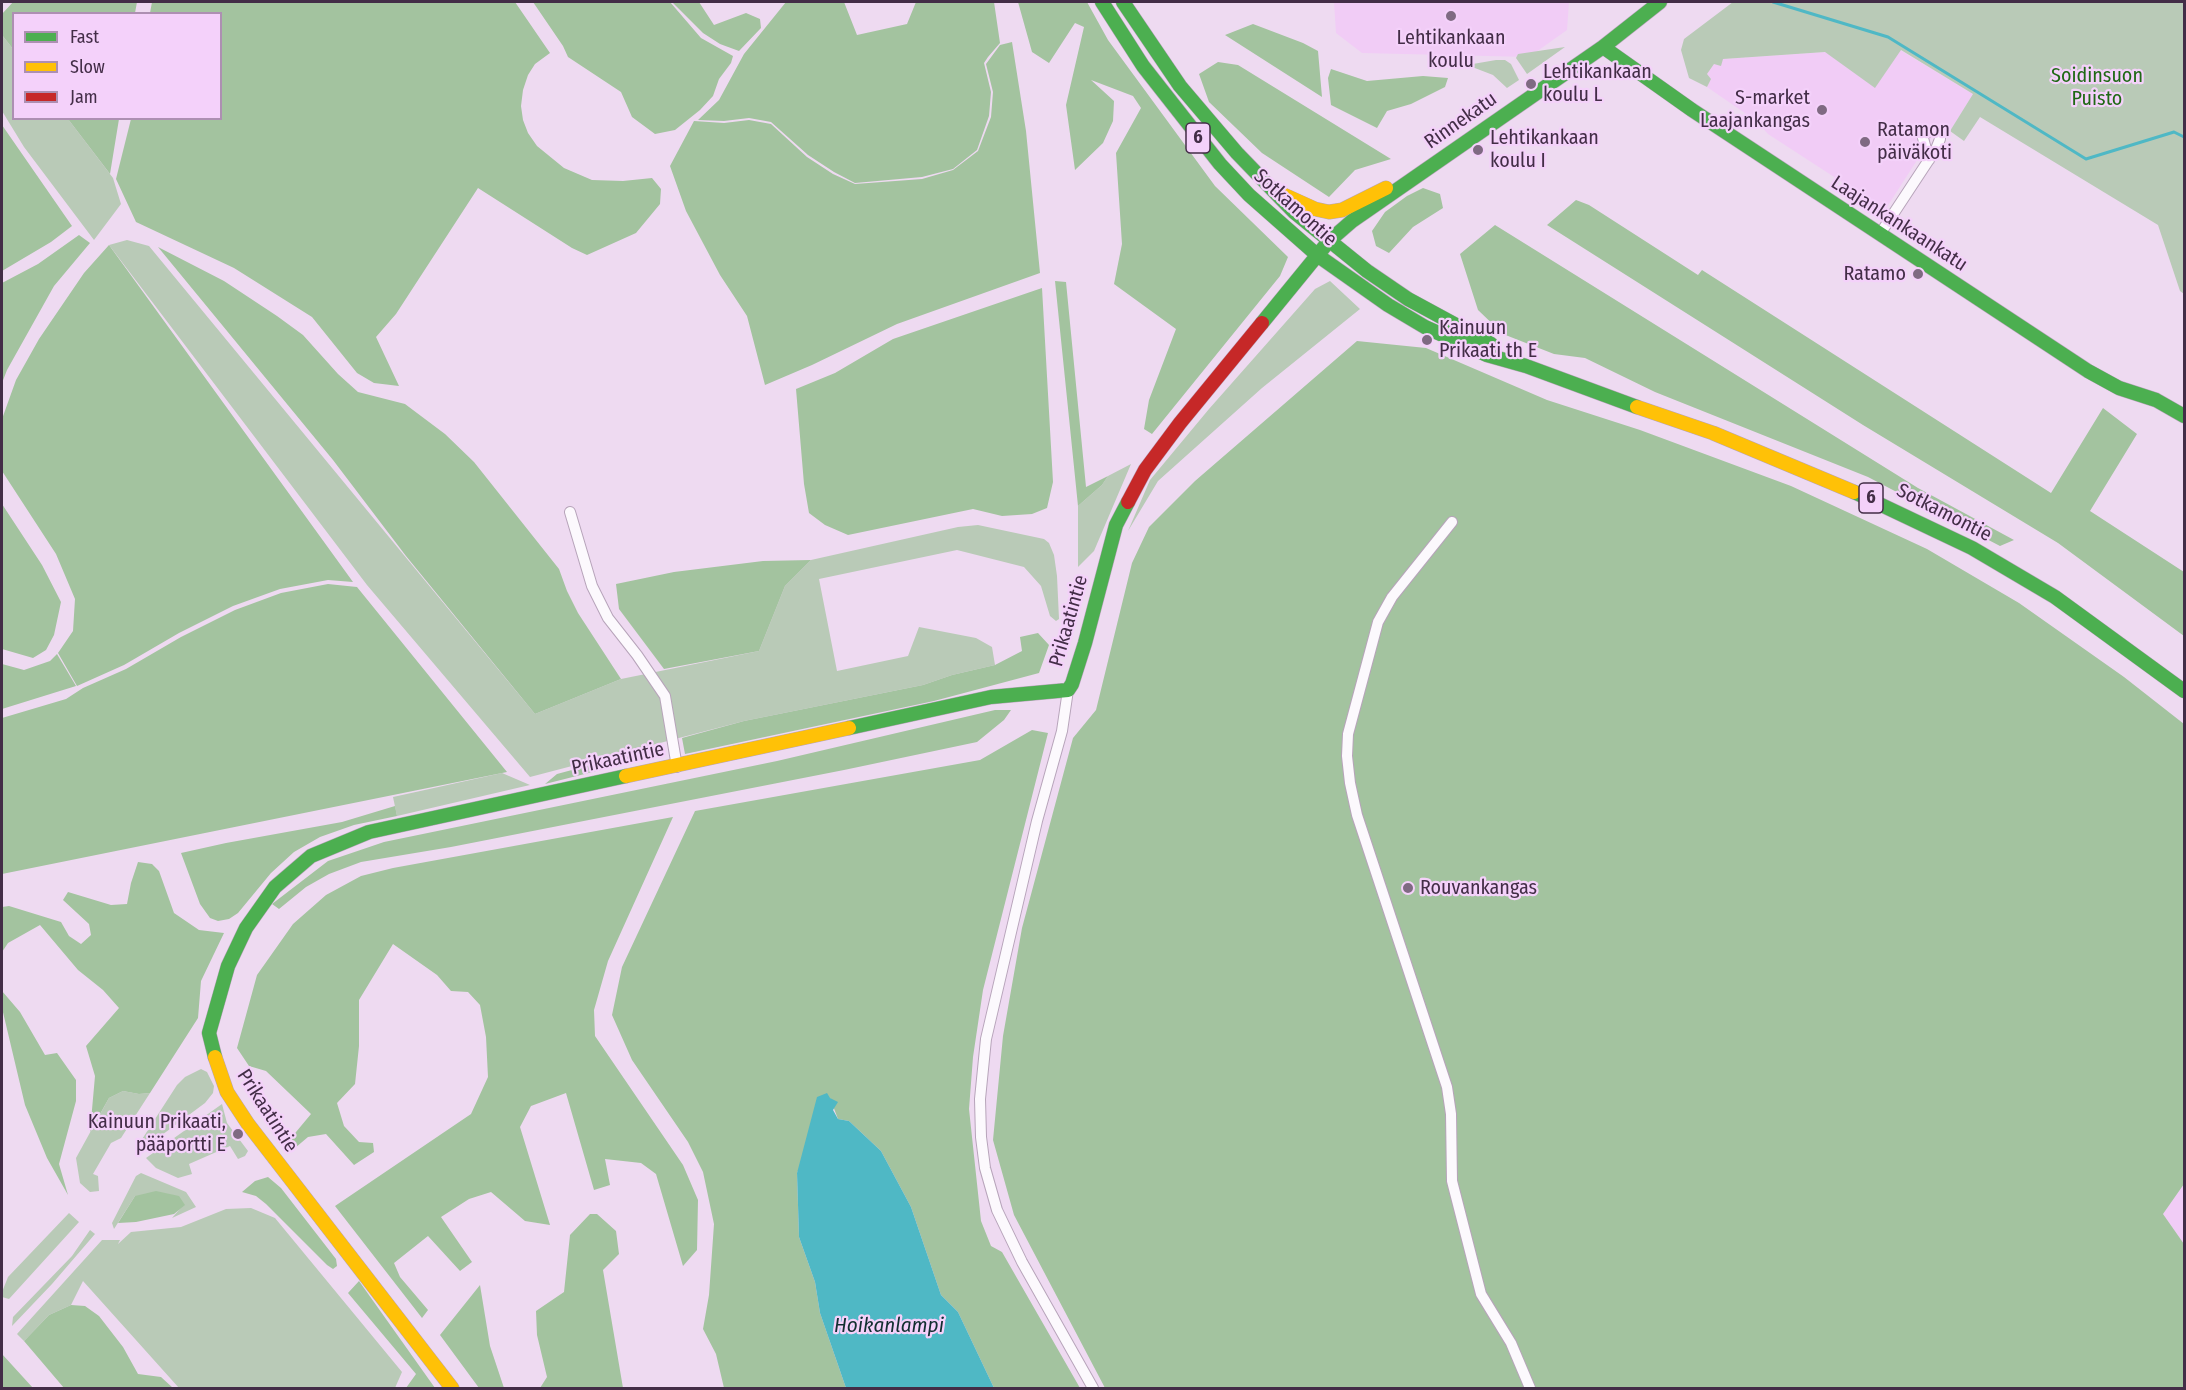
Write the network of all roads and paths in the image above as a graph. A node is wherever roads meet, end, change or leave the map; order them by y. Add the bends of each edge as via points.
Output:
1 (1102, 2) edge
2 (1123, 2) edge
3 (1660, 2) edge
4 (1603, 47) junction
5 (1929, 160) dead end
6 (1403, 184) junction
7 (1270, 188) junction
8 (1880, 234) junction
9 (1329, 241) junction
10 (1317, 255) junction
11 (1526, 366) junction
12 (2184, 416) edge
13 (570, 512) dead end
14 (1452, 522) dead end
15 (1068, 690) junction
16 (2184, 691) edge
17 (676, 766) junction
18 (452, 1389) edge
19 (1093, 1389) edge
20 (1530, 1389) edge

1 - 10 main road, Sotkamontie / 6 via 1143,66 1220,164
2 - 7 main road, Sotkamontie / 6 via 1180,86
3 - 4 main road, Rinnekatu
4 - 6 main road, Rinnekatu
4 - 8 main road, Laajankankaankatu
5 - 8 street
6 - 7 main road via 1376,191 1342,210 1329,212
6 - 9 main road, Rinnekatu
7 - 9 main road, Sotkamontie / 6
8 - 12 main road, Laajankankaankatu via 2088,371
9 - 10 main road, Rinnekatu
9 - 11 main road, Sotkamontie / 6 via 1408,299
10 - 11 main road, Sotkamontie / 6 via 1425,327 1487,355
10 - 15 main road, Prikaatintie via 1145,470 1116,525
11 - 16 main road, Sotkamontie / 6 via 1713,433 1886,505 1972,548 2055,597
13 - 17 street via 592,586 608,618 664,696
14 - 20 street via 1392,597 1378,622 1348,734 1347,756 1357,815 1447,1087 1452,1181 1481,1294 1511,1342
15 - 17 main road, Prikaatintie via 992,697
15 - 19 street via 1062,731 986,1039 981,1137 997,1210
17 - 18 main road, Prikaatintie via 369,832 311,856 275,886 246,928 228,966 209,1032 228,1092 310,1207

